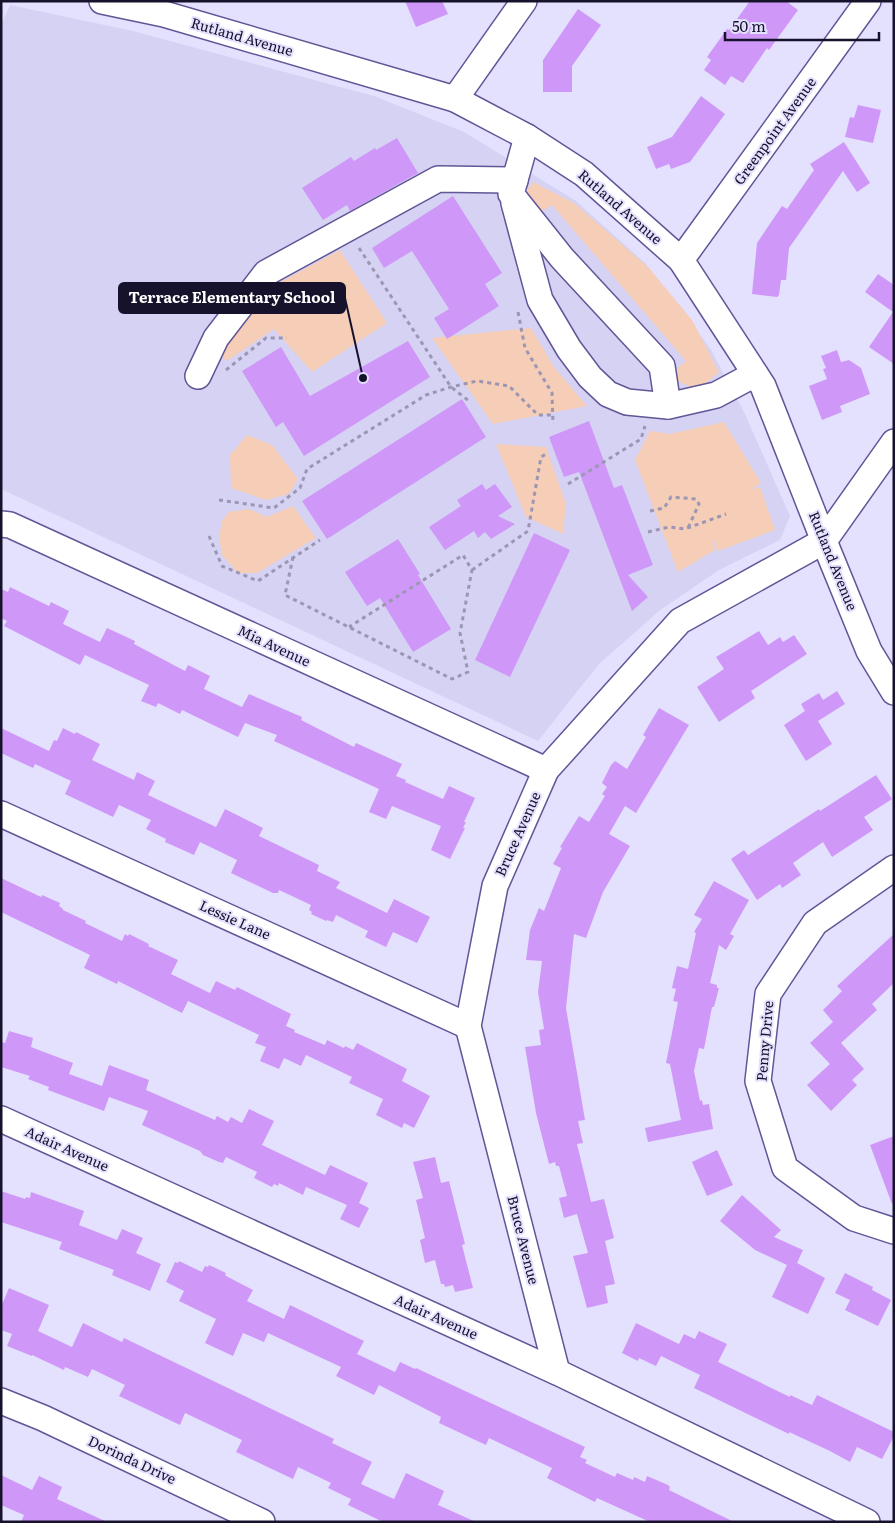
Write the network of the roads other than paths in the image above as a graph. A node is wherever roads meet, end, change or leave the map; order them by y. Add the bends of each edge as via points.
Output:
1 (102, 1) edge
2 (524, 1) edge
3 (868, 1) edge
4 (169, 8) edge
5 (454, 99) junction
6 (527, 136) junction
7 (513, 187) junction
8 (681, 260) junction
9 (755, 374) junction
10 (198, 376) dead end
11 (660, 406) junction
12 (894, 442) edge
13 (1, 524) edge
14 (824, 541) junction
15 (894, 692) edge
16 (546, 770) junction
17 (1, 814) edge
18 (894, 868) edge
19 (468, 1026) junction
20 (1, 1119) edge
21 (894, 1231) edge
22 (557, 1372) junction
23 (1, 1401) edge
24 (262, 1522) edge
25 (867, 1522) edge

1 - 4 street, Rutland Avenue
2 - 5 street
3 - 8 street, Greenpoint Avenue
4 - 5 street, Rutland Avenue
5 - 6 street, Rutland Avenue
6 - 7 street
6 - 8 street, Rutland Avenue via 584,174
7 - 10 street via 438,179 266,273 216,338
7 - 11 street via 562,258 662,366
7 - 11 street via 540,300 569,350 608,394 627,402
8 - 9 street, Rutland Avenue
9 - 11 street via 716,395
9 - 14 street, Rutland Avenue via 763,386
12 - 14 street, Bruce Avenue
13 - 16 street, Mia Avenue via 10,525
14 - 15 street, Rutland Avenue via 869,651
14 - 16 street, Bruce Avenue via 680,621
16 - 19 street, Bruce Avenue via 495,886
17 - 19 street, Lessie Lane
18 - 21 street, Penny Drive via 815,923 768,994 758,1081 785,1168 854,1218
19 - 22 street, Bruce Avenue
20 - 22 street, Adair Avenue
22 - 25 street, Adair Avenue
23 - 24 street, Dorinda Drive

